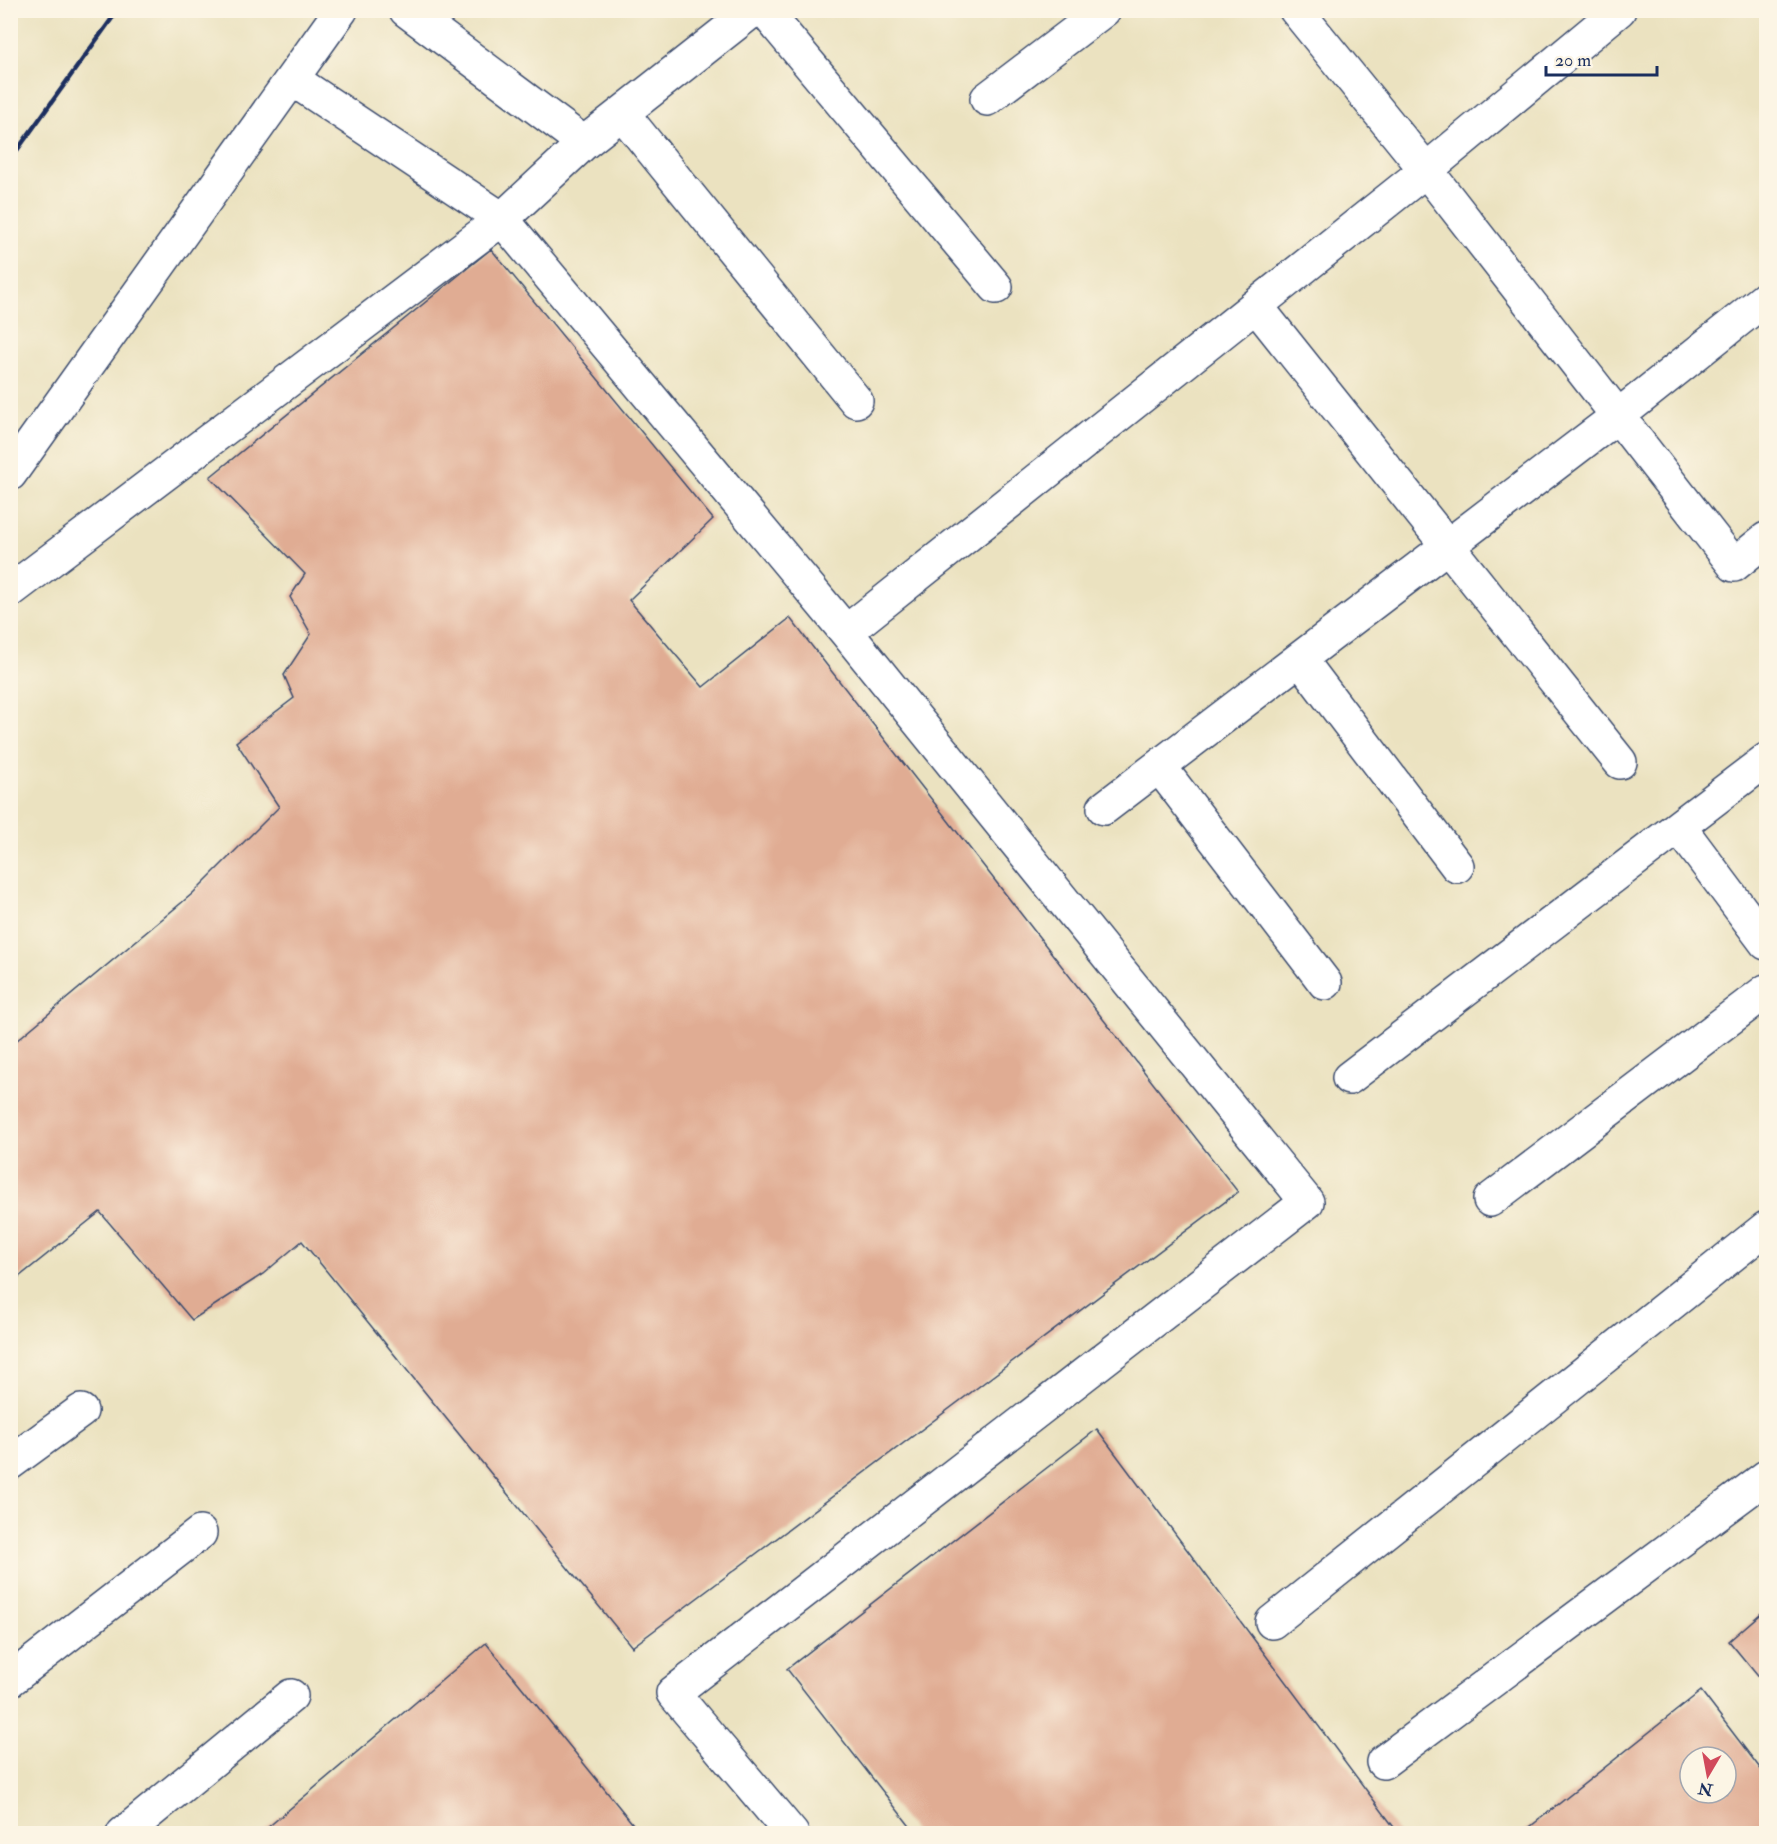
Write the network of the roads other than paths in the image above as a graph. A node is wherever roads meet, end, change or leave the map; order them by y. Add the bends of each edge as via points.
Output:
1 (341, 10) edge
2 (406, 10) edge
3 (753, 10) edge
4 (764, 10) edge
5 (1104, 10) edge
6 (1296, 10) edge
7 (1619, 10) edge
8 (292, 79) junction
9 (987, 99) dead end
10 (622, 113) junction
11 (584, 143) junction
12 (1426, 170) junction
13 (502, 219) junction
14 (996, 287) dead end
15 (1767, 298) edge
16 (1256, 306) junction
17 (856, 401) dead end
18 (1618, 416) junction
19 (10, 474) edge
20 (1767, 539) edge
21 (1448, 546) junction
22 (10, 591) edge
23 (846, 632) junction
24 (1300, 659) junction
25 (1767, 760) edge
26 (1620, 762) dead end
27 (1160, 766) junction
28 (1104, 808) dead end
29 (1680, 828) junction
30 (1457, 866) dead end
31 (1767, 943) edge
32 (1325, 983) dead end
33 (1767, 991) edge
34 (1349, 1078) dead end
35 (1490, 1200) dead end
36 (1767, 1228) edge
37 (81, 1411) dead end
38 (10, 1463) edge
39 (1767, 1477) edge
40 (201, 1533) dead end
41 (1272, 1622) dead end
42 (10, 1680) edge
43 (291, 1696) dead end
44 (1383, 1762) dead end
45 (123, 1833) edge
46 (792, 1833) edge

1 - 8 street
2 - 11 street
3 - 10 street
4 - 14 street
5 - 9 street
6 - 12 street
7 - 12 street
8 - 13 street
8 - 19 street
10 - 11 street
10 - 17 street
11 - 13 street
12 - 16 street
12 - 18 street
13 - 22 street
13 - 23 street
15 - 18 street
16 - 21 street
16 - 23 street
18 - 20 street via 1734,565
18 - 21 street
21 - 24 street
21 - 26 street
23 - 46 street via 1307,1202 673,1693
24 - 27 street
24 - 30 street
25 - 29 street
27 - 28 street
27 - 32 street
29 - 31 street
29 - 34 street
33 - 35 street
36 - 41 street
37 - 38 street
39 - 44 street
40 - 42 street
43 - 45 street

